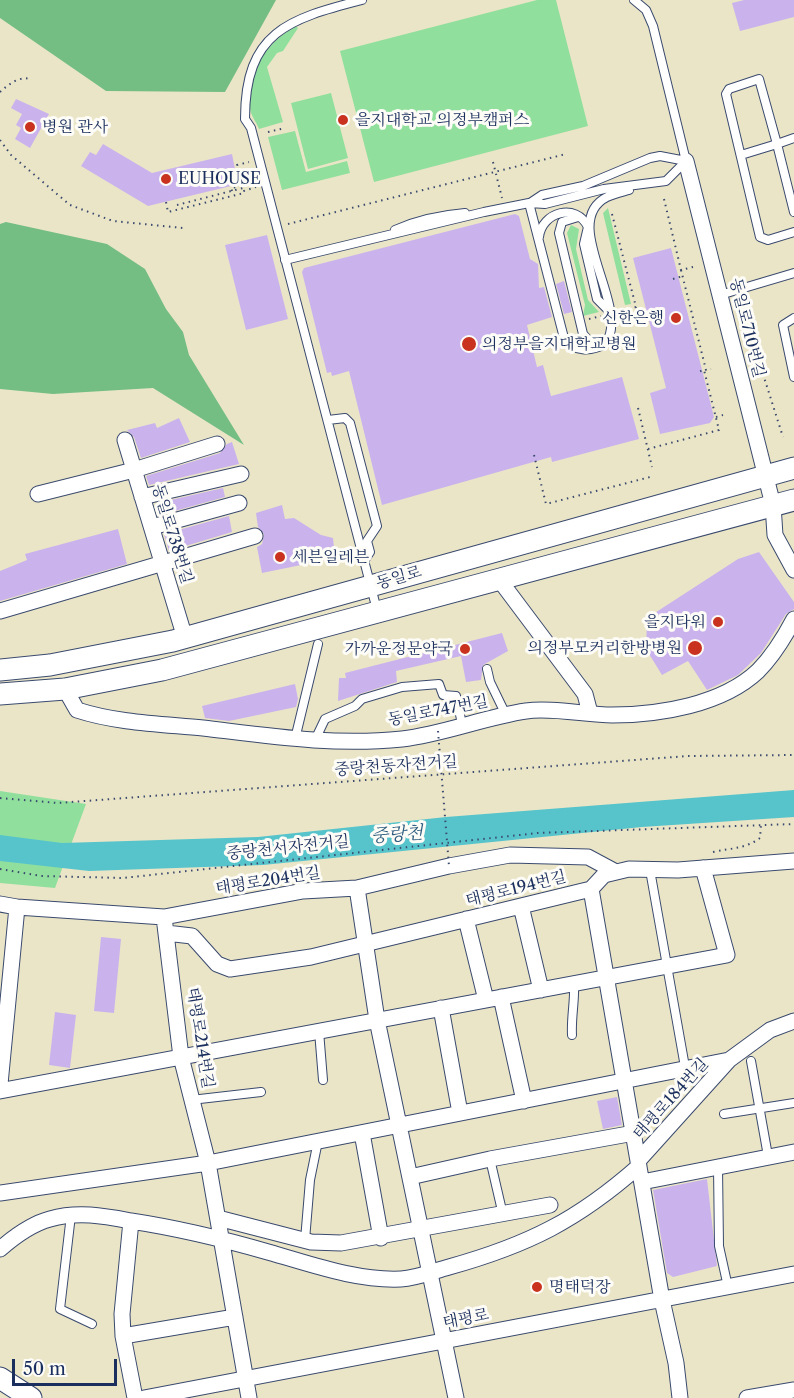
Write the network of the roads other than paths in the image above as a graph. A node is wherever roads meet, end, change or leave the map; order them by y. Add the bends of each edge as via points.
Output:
1 (362, 0) edge
2 (634, 0) edge
3 (794, 138) edge
4 (777, 144) junction
5 (741, 155) junction
6 (686, 161) junction
7 (653, 184) junction
8 (529, 203) junction
9 (794, 212) edge
10 (586, 223) junction
11 (794, 232) edge
12 (538, 242) junction
13 (285, 260) junction
14 (794, 273) edge
15 (720, 295) junction
16 (794, 318) edge
17 (601, 346) junction
18 (794, 377) edge
19 (327, 420) junction
20 (125, 440) dead end
21 (217, 444) dead end
22 (794, 468) edge
23 (134, 470) junction
24 (241, 474) dead end
25 (765, 475) junction
26 (38, 494) dead end
27 (142, 497) junction
28 (794, 500) edge
29 (239, 503) dead end
30 (773, 505) junction
31 (152, 527) junction
32 (255, 536) dead end
33 (364, 561) junction
34 (163, 563) junction
35 (794, 570) edge
36 (498, 578) junction
37 (371, 586) junction
38 (0, 611) edge
39 (378, 611) junction
40 (794, 619) edge
41 (185, 638) junction
42 (318, 644) dead end
43 (487, 669) dead end
44 (0, 670) edge
45 (65, 689) junction
46 (0, 694) edge
47 (590, 713) junction
48 (506, 716) junction
49 (462, 724) junction
50 (296, 739) junction
51 (315, 741) junction
52 (705, 861) junction
53 (794, 861) edge
54 (650, 870) junction
55 (616, 872) junction
56 (357, 888) junction
57 (591, 889) junction
58 (0, 904) edge
59 (521, 906) junction
60 (17, 908) junction
61 (466, 920) junction
62 (165, 925) junction
63 (365, 944) junction
64 (667, 966) junction
65 (606, 977) junction
66 (574, 983) junction
67 (541, 990) junction
68 (494, 998) junction
69 (441, 1008) junction
70 (377, 1020) junction
71 (794, 1021) edge
72 (319, 1031) junction
73 (572, 1035) dead end
74 (181, 1057) junction
75 (729, 1060) junction
76 (751, 1061) dead end
77 (685, 1067) junction
78 (323, 1080) dead end
79 (624, 1080) junction
80 (0, 1084) edge
81 (0, 1091) edge
82 (261, 1092) dead end
83 (191, 1100) junction
84 (524, 1101) junction
85 (794, 1102) edge
86 (759, 1108) junction
87 (460, 1113) junction
88 (724, 1114) dead end
89 (401, 1125) junction
90 (362, 1132) junction
91 (634, 1133) junction
92 (318, 1141) junction
93 (794, 1152) edge
94 (768, 1156) junction
95 (490, 1159) junction
96 (208, 1163) junction
97 (639, 1163) junction
98 (718, 1166) junction
99 (410, 1177) junction
100 (642, 1182) junction
101 (0, 1193) edge
102 (550, 1205) dead end
103 (71, 1215) junction
104 (503, 1215) junction
105 (218, 1218) junction
106 (131, 1221) junction
107 (422, 1230) junction
108 (381, 1238) junction
109 (221, 1240) junction
110 (305, 1240) junction
111 (0, 1249) edge
112 (430, 1272) junction
113 (794, 1274) edge
114 (728, 1287) junction
115 (662, 1300) junction
116 (235, 1317) junction
117 (92, 1324) dead end
118 (123, 1335) junction
119 (445, 1341) junction
120 (0, 1378) edge
121 (246, 1379) junction
122 (794, 1390) edge
123 (31, 1398) edge
124 (135, 1398) edge
125 (144, 1398) edge
126 (249, 1398) edge
127 (456, 1398) edge
128 (680, 1398) edge
129 (747, 1398) edge

1 - 13 lane via 291,22 263,47 251,67 245,119 251,128
2 - 6 lane via 646,10 653,26
3 - 4 lane
4 - 5 lane
4 - 5 lane via 759,79 729,88 726,94
4 - 9 lane
5 - 11 lane via 760,237 768,240
6 - 7 lane via 666,181
6 - 8 lane via 650,158
6 - 15 street, 동일로710번길
7 - 8 lane via 604,189 545,204
7 - 10 lane via 606,197
8 - 12 lane
8 - 13 lane
10 - 12 lane via 573,213 551,216 541,226
10 - 17 lane via 609,313 611,333
10 - 17 lane via 569,218 558,229 583,334
12 - 17 lane via 564,338 578,349
13 - 19 lane
14 - 15 lane
15 - 25 street, 동일로710번길
16 - 18 lane via 783,325
19 - 33 lane
19 - 33 lane via 345,418 350,423 377,526 367,541 370,552
20 - 23 street, 동일로738번길
21 - 23 street
22 - 25 street, 동일로
23 - 26 street
23 - 27 street, 동일로738번길
24 - 27 street
25 - 30 street, 동일로710번길
25 - 37 street, 동일로
27 - 31 street, 동일로738번길
28 - 30 street, 동일로
29 - 31 street
30 - 35 street, 동일로710번길 via 775,535
30 - 36 street, 동일로
31 - 34 street, 동일로738번길
32 - 34 street
33 - 37 lane
34 - 38 street
34 - 41 street, 동일로738번길
36 - 39 street, 동일로
36 - 47 street via 585,694
37 - 39 lane
37 - 41 street, 동일로
39 - 45 street, 동일로 via 162,670
40 - 47 street, 동일로747번길 via 775,652 756,672 720,694 655,713
41 - 44 street, 동일로 via 116,654
42 - 50 lane
43 - 48 lane
45 - 46 street, 동일로
45 - 50 street, 동일로747번길 via 77,710 90,714
47 - 48 street, 동일로747번길 via 529,710
48 - 49 street, 동일로747번길
49 - 51 street, 동일로747번길 via 404,738 346,743
49 - 51 lane via 456,696 443,695 440,684 402,687 362,699 356,706 325,719
50 - 51 street, 동일로747번길
52 - 53 street
52 - 54 street
52 - 64 street via 727,955
54 - 55 street
54 - 64 lane
55 - 56 street, 태평로204번길 via 588,857 510,855
55 - 57 street via 604,875
56 - 62 street, 태평로204번길 via 303,891
56 - 63 street
57 - 59 street, 태평로194번길
57 - 65 street, 태평로194번길
58 - 60 street
59 - 61 street, 태평로194번길
59 - 67 street
60 - 62 street
60 - 80 street
61 - 63 street, 태평로194번길
61 - 68 street
62 - 63 street via 192,936 217,964 230,969
62 - 74 street, 태평로214번길
63 - 70 street
64 - 65 street
64 - 77 lane
65 - 66 street
65 - 79 street, 태평로194번길
66 - 67 street
66 - 73 lane
67 - 68 street
68 - 69 street
68 - 84 street
69 - 70 street
69 - 87 street
70 - 72 street
70 - 89 street
71 - 75 street, 태평로184번길 via 770,1030
72 - 74 street
72 - 78 lane
74 - 81 street
74 - 83 street, 태평로214번길
75 - 77 street
75 - 97 street, 태평로184번길
76 - 86 lane
77 - 79 street
79 - 84 street
79 - 91 street, 태평로194번길
82 - 83 lane
83 - 96 street, 태평로214번길
84 - 87 street
85 - 86 lane
86 - 88 lane
86 - 94 lane
87 - 89 street
89 - 90 street
89 - 99 street
90 - 92 street
90 - 108 street
91 - 95 street
91 - 97 street, 태평로194번길
92 - 96 street
92 - 110 lane
93 - 94 street
94 - 98 street
95 - 99 street
95 - 104 lane
96 - 101 street
96 - 105 street, 태평로214번길
97 - 100 street, 태평로194번길
97 - 112 street via 604,1195 531,1240
98 - 100 street
98 - 114 lane via 719,1246
99 - 107 street
100 - 115 street, 태평로194번길
102 - 104 street
103 - 106 street via 102,1215
103 - 111 street via 49,1219 20,1232
103 - 117 lane via 60,1309
104 - 107 street
105 - 109 street, 태평로214번길
105 - 110 street
106 - 109 street
106 - 118 street
107 - 108 street
107 - 112 street
108 - 110 street via 341,1243
109 - 112 street via 372,1278 403,1279
109 - 116 street, 태평로214번길
112 - 119 street
113 - 114 street, 태평로
114 - 115 street, 태평로
115 - 119 street, 태평로
115 - 128 street, 태평로194번길
116 - 118 street
116 - 121 street, 태평로214번길
118 - 124 street
119 - 121 street, 태평로
119 - 127 street
120 - 123 street
121 - 125 street, 태평로
121 - 126 street, 태평로214번길
122 - 129 street

